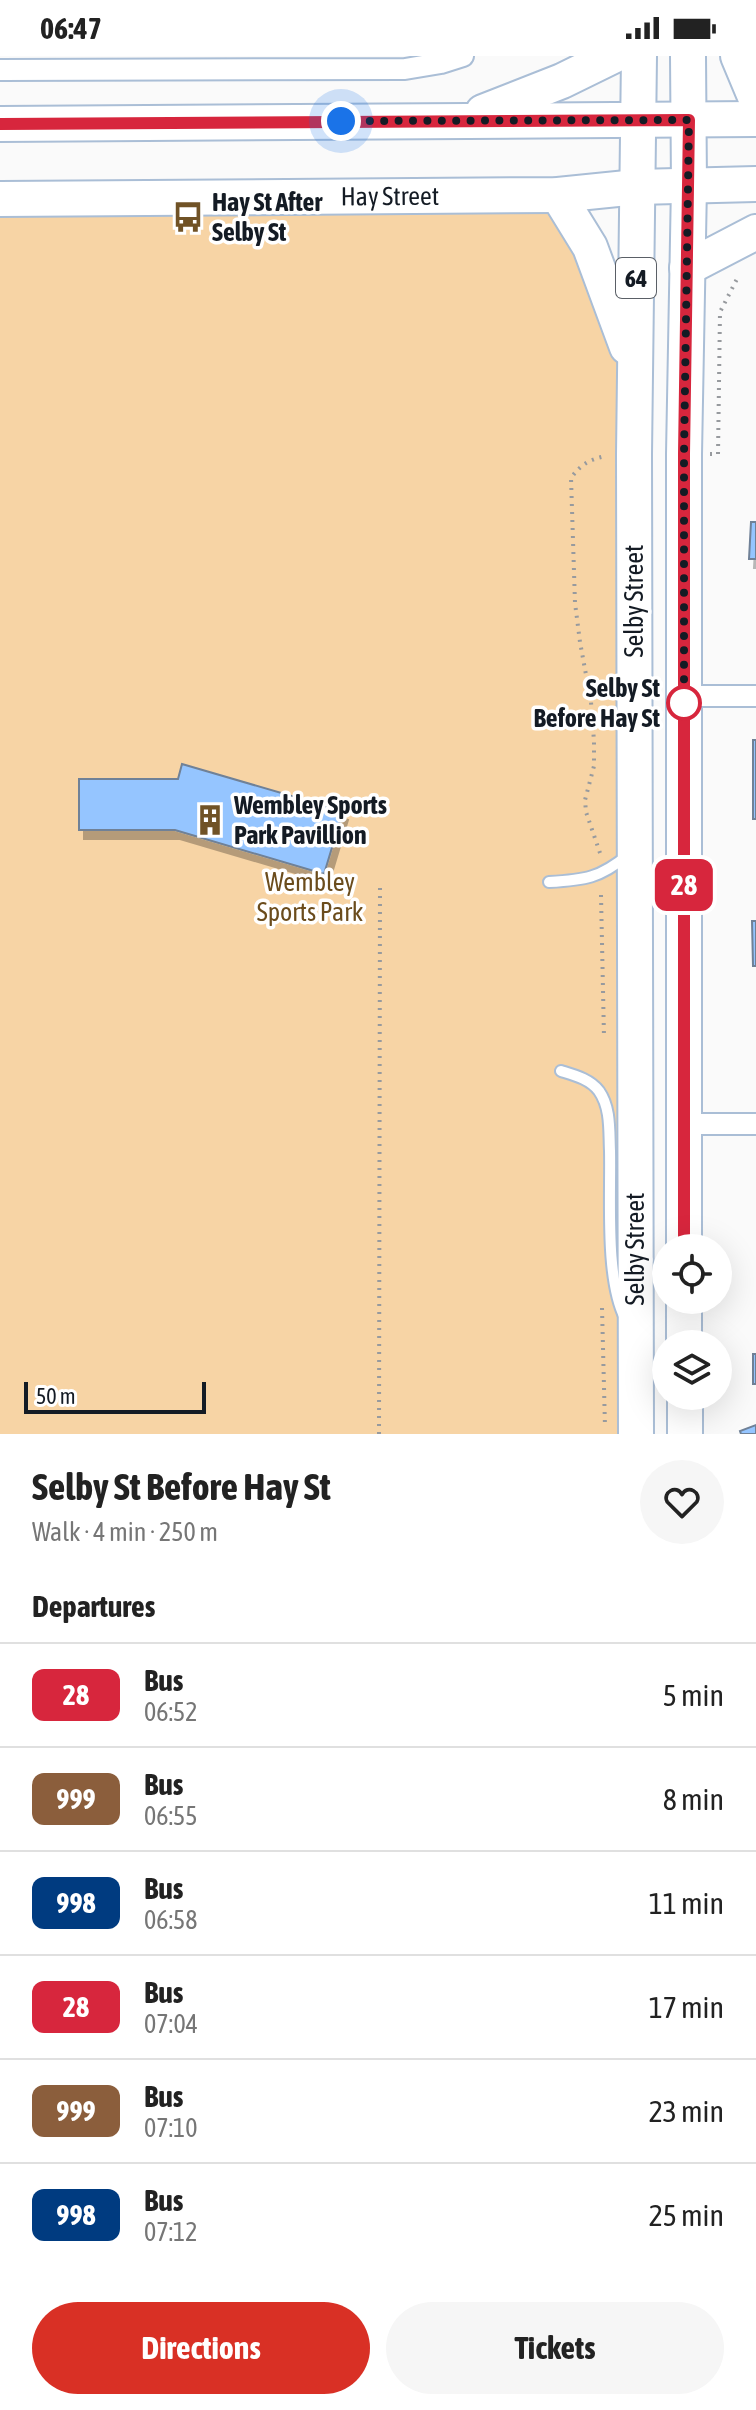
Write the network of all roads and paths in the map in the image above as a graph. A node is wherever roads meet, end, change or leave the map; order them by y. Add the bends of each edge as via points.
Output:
1 (463, 56) edge
2 (613, 56) edge
3 (639, 56) edge
4 (688, 56) edge
5 (738, 56) edge
6 (0, 70) edge
7 (756, 99) edge
8 (638, 119) junction
9 (756, 119) edge
10 (464, 120) junction
11 (689, 120) junction
12 (0, 124) edge
13 (756, 184) edge
14 (689, 185) junction
15 (637, 187) junction
16 (558, 195) junction
17 (0, 199) edge
18 (756, 232) edge
19 (687, 268) junction
20 (635, 370) junction
21 (684, 696) junction
22 (756, 696) edge
23 (635, 850) junction
24 (549, 882) dead end
25 (380, 886) dead end
26 (601, 895) dead end
27 (604, 1047) dead end
28 (561, 1071) dead end
29 (684, 1124) junction
30 (756, 1124) edge
31 (684, 1234) edge
32 (635, 1338) junction
33 (685, 1410) edge
34 (379, 1434) edge
35 (636, 1434) edge
36 (685, 1434) edge

1 - 6 street via 405,69
2 - 10 main road
3 - 8 main road, Selby Street / 64
4 - 11 main road, Selby Street / 64
5 - 7 main road
8 - 10 main road
8 - 11 main road
8 - 15 main road, Selby Street / 64
9 - 11 main road
10 - 12 main road
11 - 14 main road, Selby Street / 64
13 - 14 main road, Hay Street
14 - 15 main road, Hay Street
14 - 19 main road, Selby Street / 64
15 - 16 main road, Hay Street
15 - 20 main road, Selby Street / 64
16 - 17 main road, Hay Street
16 - 20 main road via 590,247
18 - 19 main road
19 - 21 main road, Selby Street / 64
20 - 23 main road, Selby Street / 64
21 - 22 street
21 - 29 main road, Selby Street / 64
23 - 24 lane via 601,875
23 - 32 main road, Selby Street / 64
25 - 34 path
26 - 27 path
28 - 32 lane via 597,1088 604,1101 617,1302
29 - 30 street
29 - 31 main road, Selby Street / 64
32 - 35 main road, Selby Street / 64
33 - 36 main road

